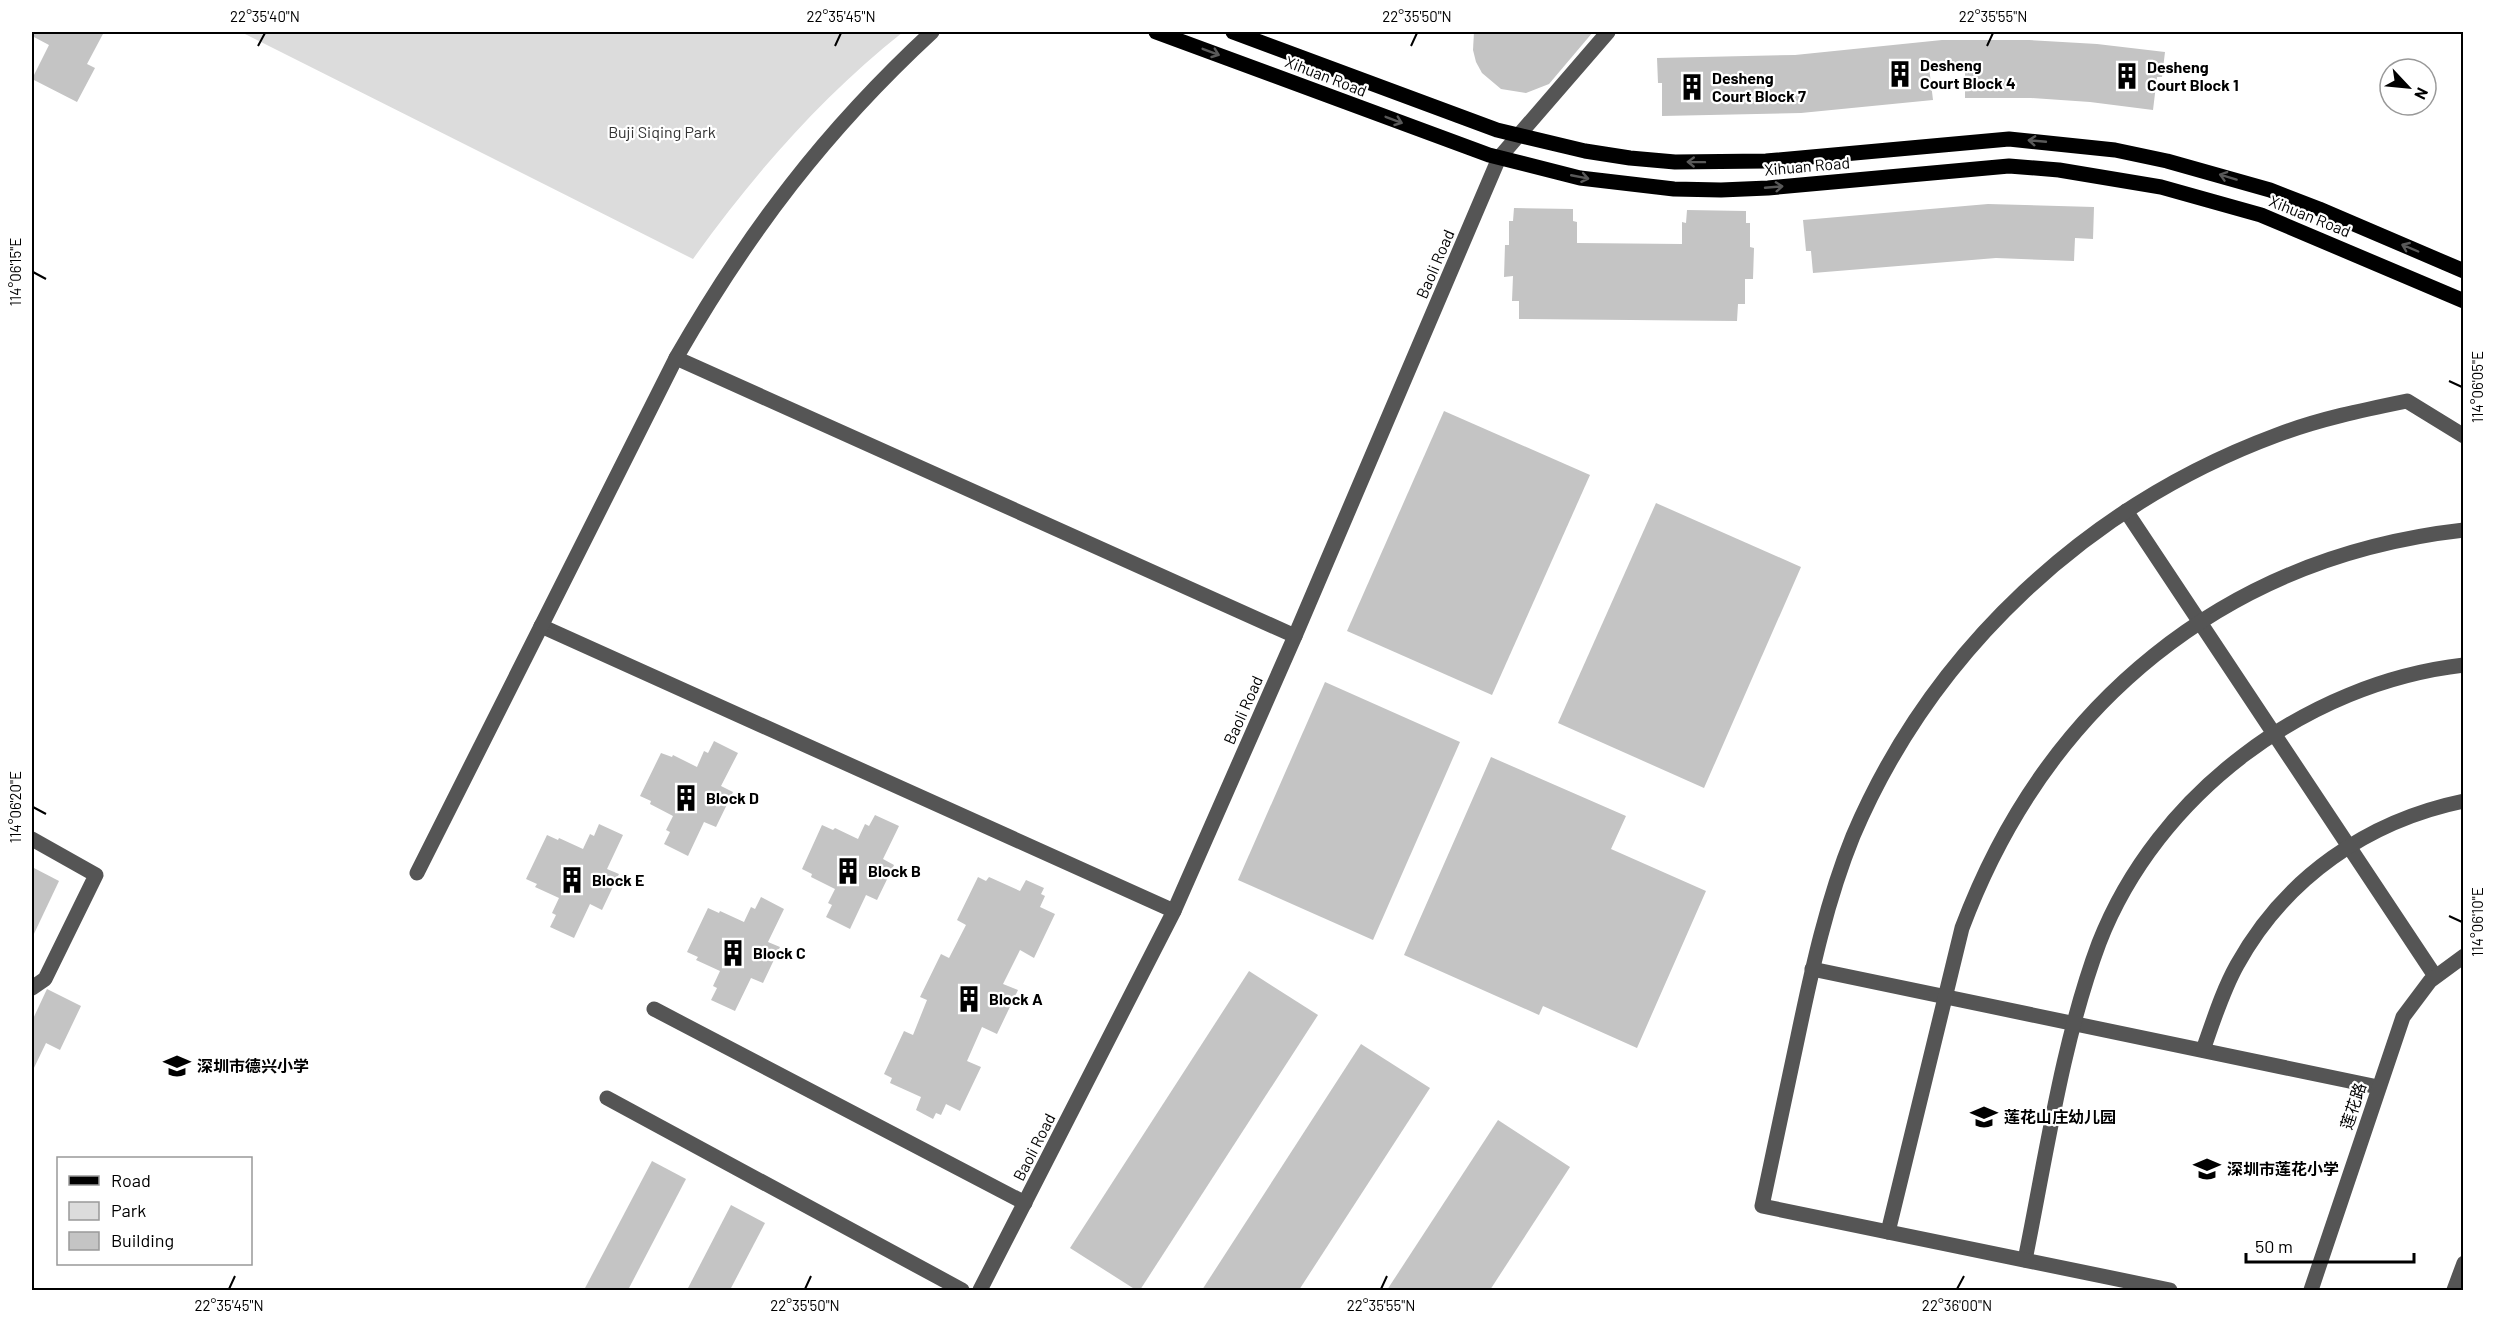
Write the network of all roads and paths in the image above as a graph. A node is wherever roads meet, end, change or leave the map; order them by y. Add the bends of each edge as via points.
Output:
1 (932, 32) edge
2 (1156, 32) edge
3 (1233, 32) edge
4 (1608, 32) edge
5 (1519, 135) junction
6 (1499, 158) junction
7 (2463, 271) edge
8 (2463, 301) edge
9 (676, 357) junction
10 (2463, 436) edge
11 (2126, 511) junction
12 (2463, 530) edge
13 (2200, 622) junction
14 (541, 626) junction
15 (1295, 636) junction
16 (2463, 665) edge
17 (2275, 734) junction
18 (2463, 801) edge
19 (32, 839) edge
20 (2349, 846) junction
21 (417, 873) dead end
22 (1174, 911) junction
23 (2463, 956) edge
24 (1812, 969) junction
25 (2435, 976) junction
26 (32, 988) edge
27 (1946, 997) junction
28 (654, 1008) dead end
29 (2073, 1023) junction
30 (2203, 1050) junction
31 (2378, 1087) junction
32 (607, 1098) dead end
33 (1025, 1203) junction
34 (1888, 1232) junction
35 (2025, 1260) junction
36 (2463, 1263) edge
37 (962, 1290) edge
38 (980, 1290) edge
39 (2170, 1290) edge
40 (2310, 1290) edge
41 (2454, 1290) edge

1 - 9 street via 843,120 796,175 724,277
2 -> 6 main road, Xihuan Road
3 - 5 main road, Xihuan Road
4 - 5 street, Baoli Road
5 - 6 street, Baoli Road
7 -> 5 main road, Xihuan Road via 2270,190 2167,160 2115,150 2008,139 1766,161 1676,162 1585,151
6 -> 8 main road, Xihuan Road via 1581,178 1674,189 1768,188 2009,166 2111,177 2261,215
6 - 15 street, Baoli Road
9 - 14 street
9 - 15 street
10 - 11 street via 2407,401 2341,414 2216,460
11 - 13 street
11 - 24 street via 2048,568 2000,614 1956,664 1916,719 1853,836
12 - 13 street via 2374,545 2322,561 2272,582
13 - 17 street
13 - 27 street via 2136,670 2096,708 2060,748 2028,793 1977,889 1962,928
14 - 21 street
14 - 22 street
15 - 22 street, Baoli Road
16 - 17 street via 2367,688 2328,704
17 - 20 street
17 - 29 street via 2223,772 2193,801 2140,866 2100,941
18 - 20 street via 2384,826
19 - 26 street via 96,876 45,979
20 - 25 street
20 - 30 street via 2289,894 2252,941 2224,993
22 - 33 street, Baoli Road
23 - 25 street, 莲花路
24 - 27 street
24 - 34 street via 1762,1206
25 - 31 street, 莲花路 via 2403,1017
27 - 29 street
27 - 34 street
28 - 33 street
29 - 30 street
29 - 35 street
30 - 31 street
31 - 40 street, 莲花路
32 - 37 street
33 - 38 street, Baoli Road
34 - 35 street
35 - 39 street
36 - 41 street

